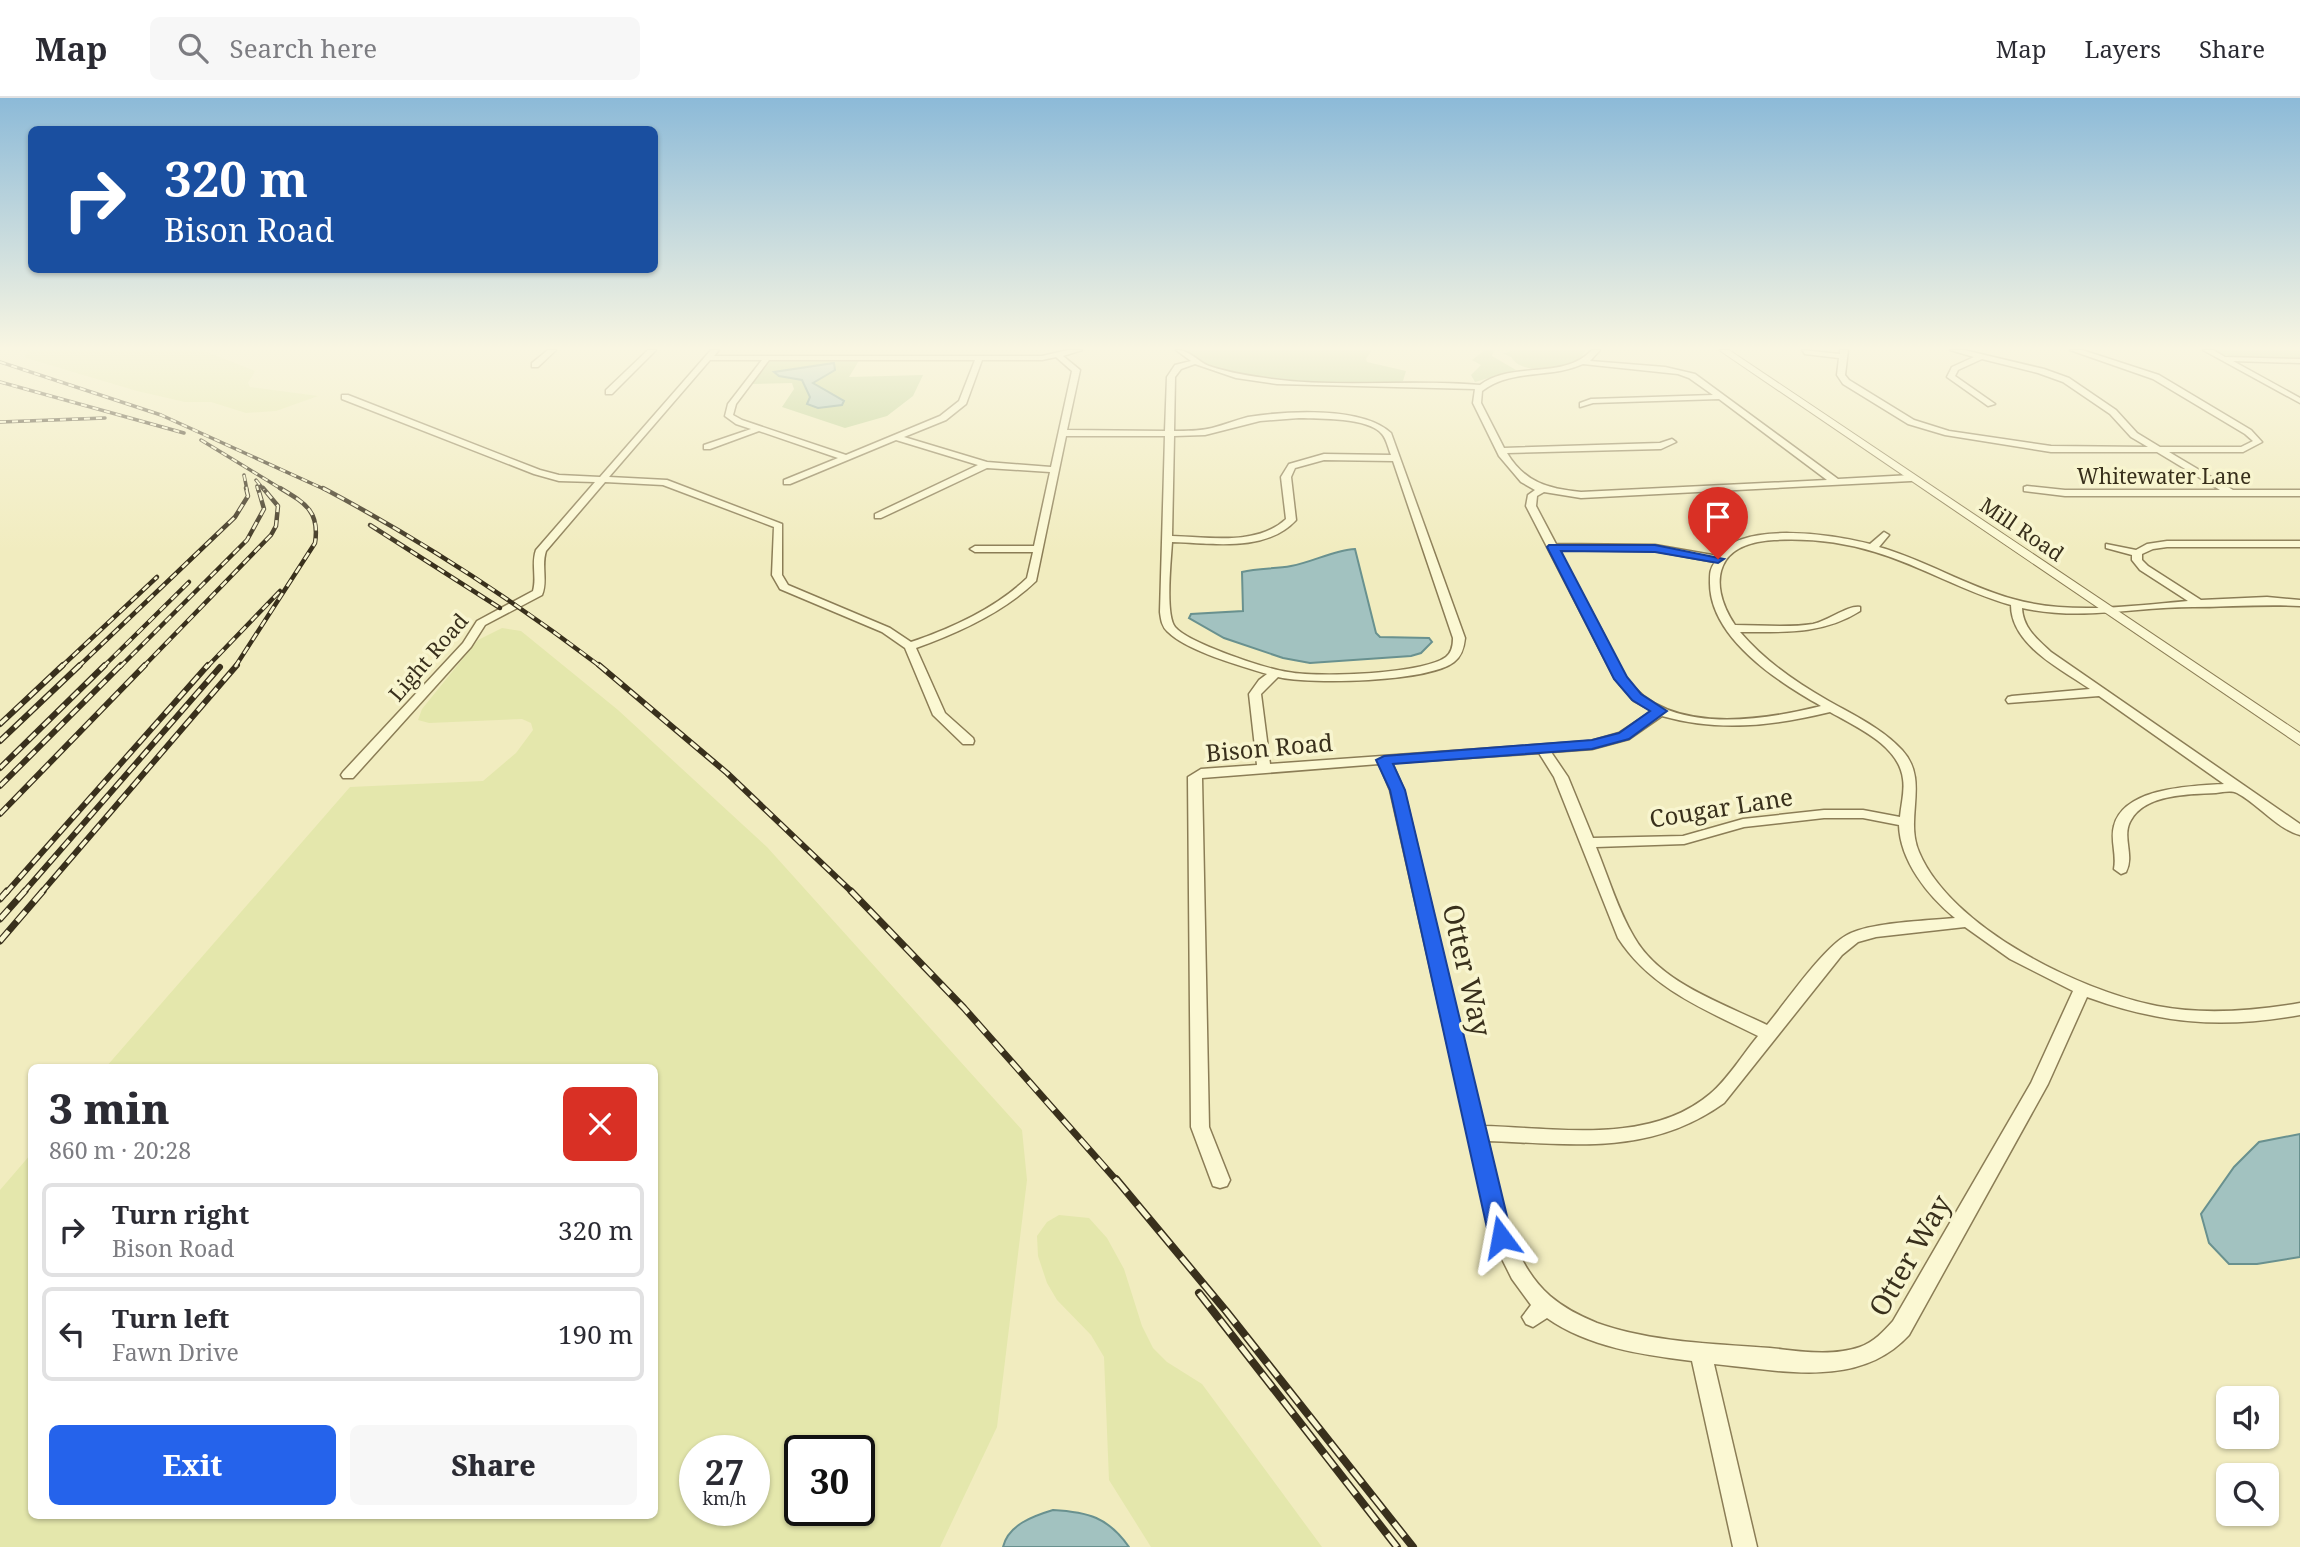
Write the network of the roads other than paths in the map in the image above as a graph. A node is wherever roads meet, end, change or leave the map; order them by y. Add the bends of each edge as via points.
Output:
1 (398, 418) edge
2 (657, 418) edge
3 (732, 418) edge
4 (943, 418) edge
5 (1065, 418) edge
6 (1171, 418) edge
7 (1485, 418) edge
8 (1750, 418) edge
9 (1822, 418) edge
10 (1905, 418) edge
11 (2118, 418) edge
12 (2224, 418) edge
13 (758, 429) junction
14 (1062, 433) junction
15 (1170, 433) junction
16 (898, 438) junction
17 (1672, 442) dead end
18 (707, 447) dead end
19 (2159, 450) junction
20 (1503, 451) junction
21 (848, 458) junction
22 (1396, 458) junction
23 (986, 465) junction
24 (1054, 470) junction
25 (1911, 478) junction
26 (603, 479) junction
27 (787, 482) dead end
28 (1836, 482) junction
29 (1542, 489) junction
30 (2028, 489) dead end
31 (2231, 493) junction
32 (2300, 493) edge
33 (878, 516) dead end
34 (1884, 535) dead end
35 (1167, 538) junction
36 (2300, 544) edge
37 (2110, 545) dead end
38 (1553, 547) junction
39 (1872, 548) junction
40 (975, 549) dead end
41 (1038, 549) junction
42 (2137, 553) junction
43 (1718, 559) junction
44 (2300, 603) edge
45 (2016, 604) junction
46 (2202, 605) junction
47 (1856, 609) dead end
48 (2105, 609) junction
49 (1731, 628) junction
50 (911, 646) junction
51 (1449, 660) junction
52 (1464, 666) dead end
53 (1276, 673) junction
54 (2100, 692) junction
55 (2012, 700) dead end
56 (1829, 709) junction
57 (1660, 711) junction
58 (2300, 740) edge
59 (968, 741) dead end
60 (1542, 748) junction
61 (1384, 760) junction
62 (1264, 768) junction
63 (348, 775) dead end
64 (2237, 787) junction
65 (1905, 822) junction
66 (2300, 831) edge
67 (1587, 843) junction
68 (2120, 869) dead end
69 (1968, 922) junction
70 (2082, 989) junction
71 (2300, 1009) edge
72 (1770, 1034) junction
73 (1476, 1133) junction
74 (1220, 1180) dead end
75 (1700, 1351) junction
76 (1745, 1547) edge

1 - 26 street via 537,472 559,478
2 - 26 street, Light Road
3 - 13 street
4 - 16 street
5 - 14 street
6 - 15 street
7 - 20 street
8 - 28 street
9 - 25 street, Mill Road
10 - 19 street via 1947,435 2051,449
11 - 19 street via 2134,435
12 - 19 street via 2258,442 2244,449
13 - 18 street
13 - 21 street
14 - 15 street
14 - 24 street
15 - 22 street via 1202,433 1274,418 1350,418 1376,421 1386,430
15 - 35 street
16 - 21 street
16 - 23 street
17 - 20 street
19 - 31 street
20 - 29 street via 1519,478
21 - 27 street
22 - 35 street via 1324,457 1292,466 1286,477 1291,520 1276,533 1244,539
22 - 51 street via 1459,638 1459,647
23 - 24 street
23 - 33 street
24 - 41 street
25 - 28 street
25 - 48 street, Mill Road
26 - 50 street via 664,482 779,526 778,575 784,587
26 - 63 street, Light Road via 541,550 536,561 542,584 538,593 481,623 467,645
28 - 29 street via 1585,495
29 - 38 street via 1532,495 1531,506
30 - 31 street, Whitewater Lane
31 - 32 street, Whitewater Lane
34 - 39 street
35 - 53 street via 1165,612 1171,629
36 - 42 street via 2167,544
37 - 42 street
38 - 43 street via 1655,548
38 - 57 street via 1621,679 1636,697
39 - 43 street via 1825,539 1771,538 1741,543
39 - 45 street
40 - 41 street
41 - 50 street via 1032,579 1025,588
42 - 46 street via 2144,568
43 - 49 street via 1713,586
44 - 46 street
45 - 48 street via 2059,610
45 - 54 street via 2017,619 2031,641
46 - 48 street
47 - 49 street via 1831,625
48 - 58 street, Mill Road
49 - 56 street via 1759,659
50 - 59 street via 939,715
51 - 52 street
51 - 53 street via 1408,671 1311,677
53 - 62 street via 1255,694
54 - 55 street
54 - 64 street
56 - 57 street via 1715,723
56 - 65 street via 1864,726 1903,759 1912,779
57 - 60 street, Bison Road via 1616,740
60 - 61 street, Bison Road
60 - 67 street via 1561,777
61 - 62 street, Bison Road
61 - 73 street, Otter Way via 1398,790
62 - 74 street, Bison Road via 1195,777 1200,1127
64 - 66 street
64 - 68 street via 2170,794 2138,804 2120,825 2126,856
65 - 67 street, Cougar Lane via 1863,814 1824,814 1743,823 1684,840
65 - 69 street via 1918,866
67 - 72 street via 1636,955 1652,971
69 - 70 street via 2014,954
69 - 72 street via 1853,938 1836,951
70 - 71 street via 2154,1011 2190,1016
70 - 75 street, Otter Way via 2039,1084 1888,1344 1869,1356 1841,1363
72 - 73 street via 1718,1098 1701,1114 1675,1126 1615,1135
73 - 75 street, Otter Way via 1501,1237 1539,1311 1586,1330
75 - 76 street

